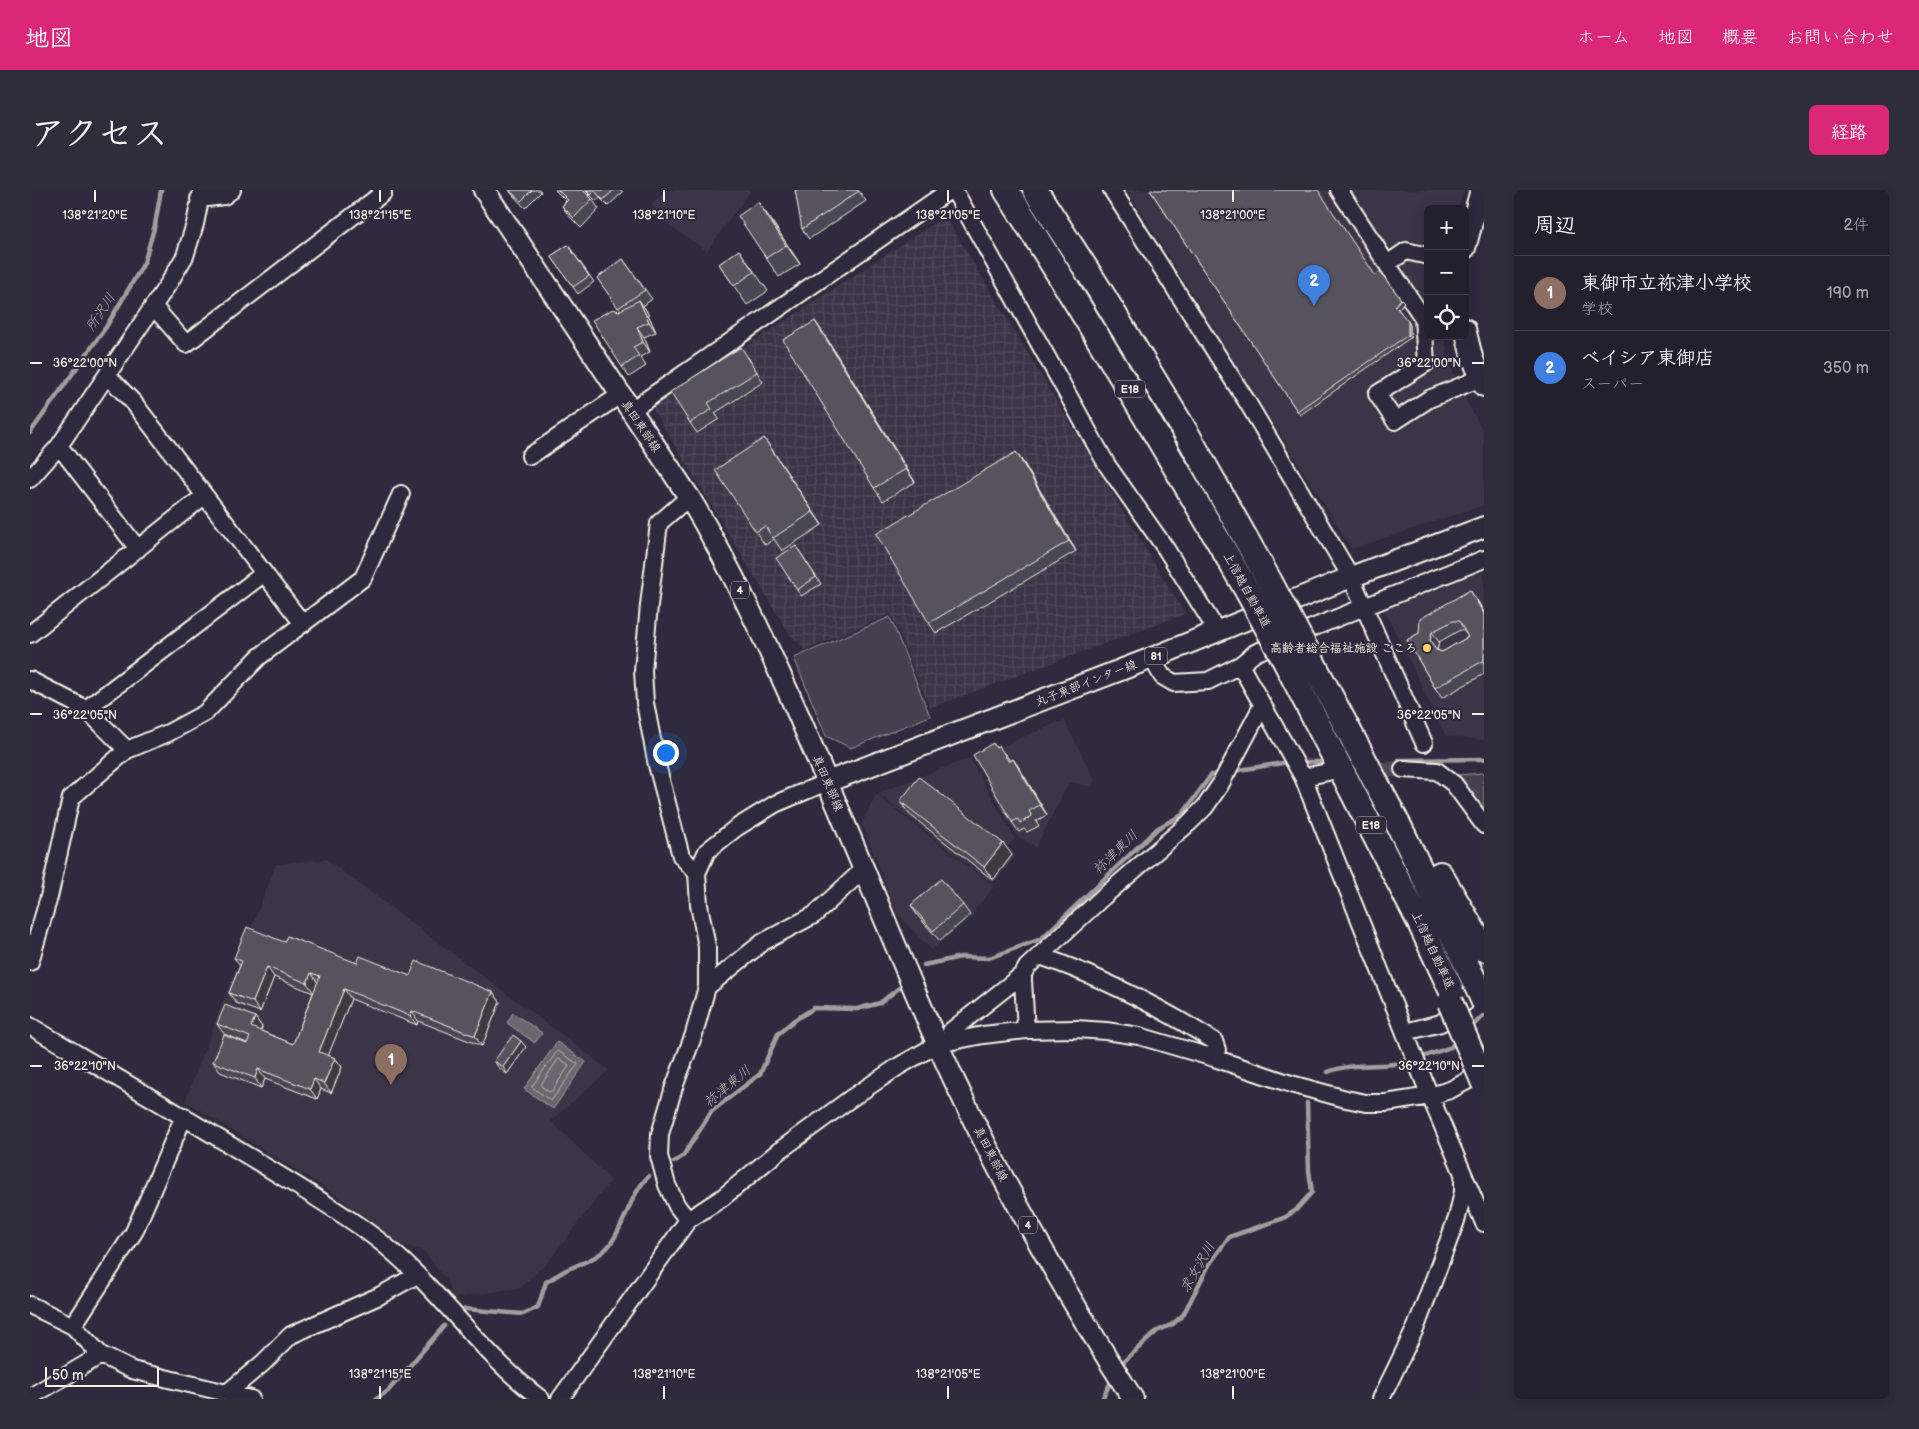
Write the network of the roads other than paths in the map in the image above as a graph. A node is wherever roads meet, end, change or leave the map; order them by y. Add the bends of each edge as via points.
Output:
1 (232, 190) edge
2 (381, 190) edge
3 (950, 190) edge
4 (954, 190) edge
5 (1006, 190) edge
6 (1035, 190) edge
7 (1112, 190) edge
8 (1340, 190) edge
9 (1481, 190) edge
10 (487, 191) edge
11 (200, 195) edge
12 (1469, 234) edge
13 (1424, 255) edge
14 (1387, 264) junction
15 (154, 306) junction
16 (1468, 340) edge
17 (107, 375) junction
18 (1482, 382) edge
19 (625, 403) junction
20 (59, 446) junction
21 (530, 456) dead end
22 (30, 479) edge
23 (401, 494) dead end
24 (204, 496) junction
25 (689, 498) junction
26 (1484, 527) edge
27 (138, 549) junction
28 (1484, 560) edge
29 (263, 574) junction
30 (1351, 578) junction
31 (1364, 607) junction
32 (303, 624) junction
33 (1217, 631) junction
34 (30, 634) edge
35 (1152, 658) junction
36 (1240, 664) junction
37 (30, 680) edge
38 (1262, 706) junction
39 (86, 709) junction
40 (1424, 743) dead end
41 (1359, 748) junction
42 (127, 750) junction
43 (1403, 769) tunnel mouth
44 (1328, 772) tunnel mouth
45 (1301, 773) junction
46 (827, 782) junction
47 (1484, 825) edge
48 (864, 869) junction
49 (696, 874) junction
50 (1484, 950) edge
51 (1040, 956) junction
52 (30, 962) edge
53 (1023, 974) junction
54 (707, 987) junction
55 (1481, 990) edge
56 (1453, 1000) junction
57 (30, 1026) edge
58 (1026, 1030) junction
59 (944, 1038) junction
60 (1407, 1038) junction
61 (1214, 1058) junction
62 (1484, 1061) edge
63 (1484, 1069) edge
64 (1484, 1083) edge
65 (1430, 1096) junction
66 (184, 1116) junction
67 (1462, 1172) junction
68 (688, 1220) junction
69 (1484, 1223) edge
70 (417, 1274) junction
71 (30, 1305) edge
72 (73, 1326) junction
73 (101, 1355) junction
74 (227, 1393) junction
75 (30, 1397) edge
76 (250, 1399) edge
77 (541, 1399) edge
78 (560, 1399) edge
79 (1132, 1399) edge
80 (1381, 1399) edge

1 - 11 street via 224,196
2 - 15 street via 383,193 186,344
3 - 19 street
4 - 33 street via 1107,464 1166,549
5 - 56 highway, 上信越自動車道 / E18, bridge via 1163,444 1248,592 1419,920
6 - 41 highway, 上信越自動車道 / E18, bridge via 1188,436
7 - 30 street via 1246,400
8 - 14 street
9 - 12 main road
10 - 19 main road, 真田東部線 / 4
11 - 15 street via 185,256
13 - 14 street via 1406,251
14 - 18 street via 1423,318 1426,362 1377,394 1395,422 1429,399
15 - 17 street
16 - 18 main road
17 - 20 street
17 - 24 street via 134,403
19 - 21 street
19 - 25 main road, 真田東部線 / 4
20 - 22 street
20 - 27 street
23 - 32 street via 363,578
24 - 27 street
24 - 29 street
25 - 46 main road, 真田東部線 / 4 via 719,547 766,641
25 - 49 street via 660,523 643,671 644,703 657,765 681,856
26 - 30 main road, 丸子東部インター線 / 81
27 - 34 street
28 - 31 street
29 - 32 street
29 - 39 street
30 - 31 street
30 - 33 main road, 丸子東部インター線 / 81
31 - 36 street via 1255,653
31 - 40 street
32 - 42 street via 258,657 206,713
33 - 35 main road, 丸子東部インター線 / 81
35 - 36 street via 1162,676 1174,683 1208,681
35 - 46 main road, 丸子東部インター線 / 81
36 - 38 street
37 - 39 street
38 - 45 street
38 - 51 street via 1227,773 1204,807
39 - 42 street
41 - 50 highway via 1428,853
41 - 55 highway, 上信越自動車道 / E18
42 - 52 street via 71,798 49,897
43 - 47 street via 1437,771 1454,784
44 - 45 street
45 - 60 street
46 - 48 main road, 真田東部線 / 4
46 - 49 street via 775,804 736,828 707,851
48 - 54 street via 814,915 763,942
48 - 59 main road, 真田東部線 / 4
49 - 54 street via 707,947
51 - 53 street
51 - 61 street via 1089,973 1146,1000 1214,1041 1217,1050
53 - 58 street
53 - 59 street
54 - 68 street via 660,1134 659,1156 667,1185
55 - 60 street via 1441,1023
56 - 62 highway, 上信越自動車道 / E18
56 - 64 highway, bridge
57 - 66 street
58 - 59 street
58 - 61 street via 1076,1029 1140,1036
59 - 68 street via 850,1098 722,1198
59 - 79 main road, 真田東部線 / 4 via 990,1154 1056,1274
60 - 65 street
61 - 65 street via 1291,1084 1356,1101 1386,1103
63 - 65 street via 1450,1090
65 - 67 street
66 - 70 street via 373,1236
66 - 72 street via 134,1232
67 - 69 street
67 - 80 street via 1463,1192 1457,1218 1416,1327
68 - 78 street
70 - 74 street via 379,1296 291,1335 264,1363
70 - 77 street via 474,1337 521,1384
71 - 72 street
72 - 73 street
73 - 74 street via 132,1370
73 - 75 street
74 - 76 street

